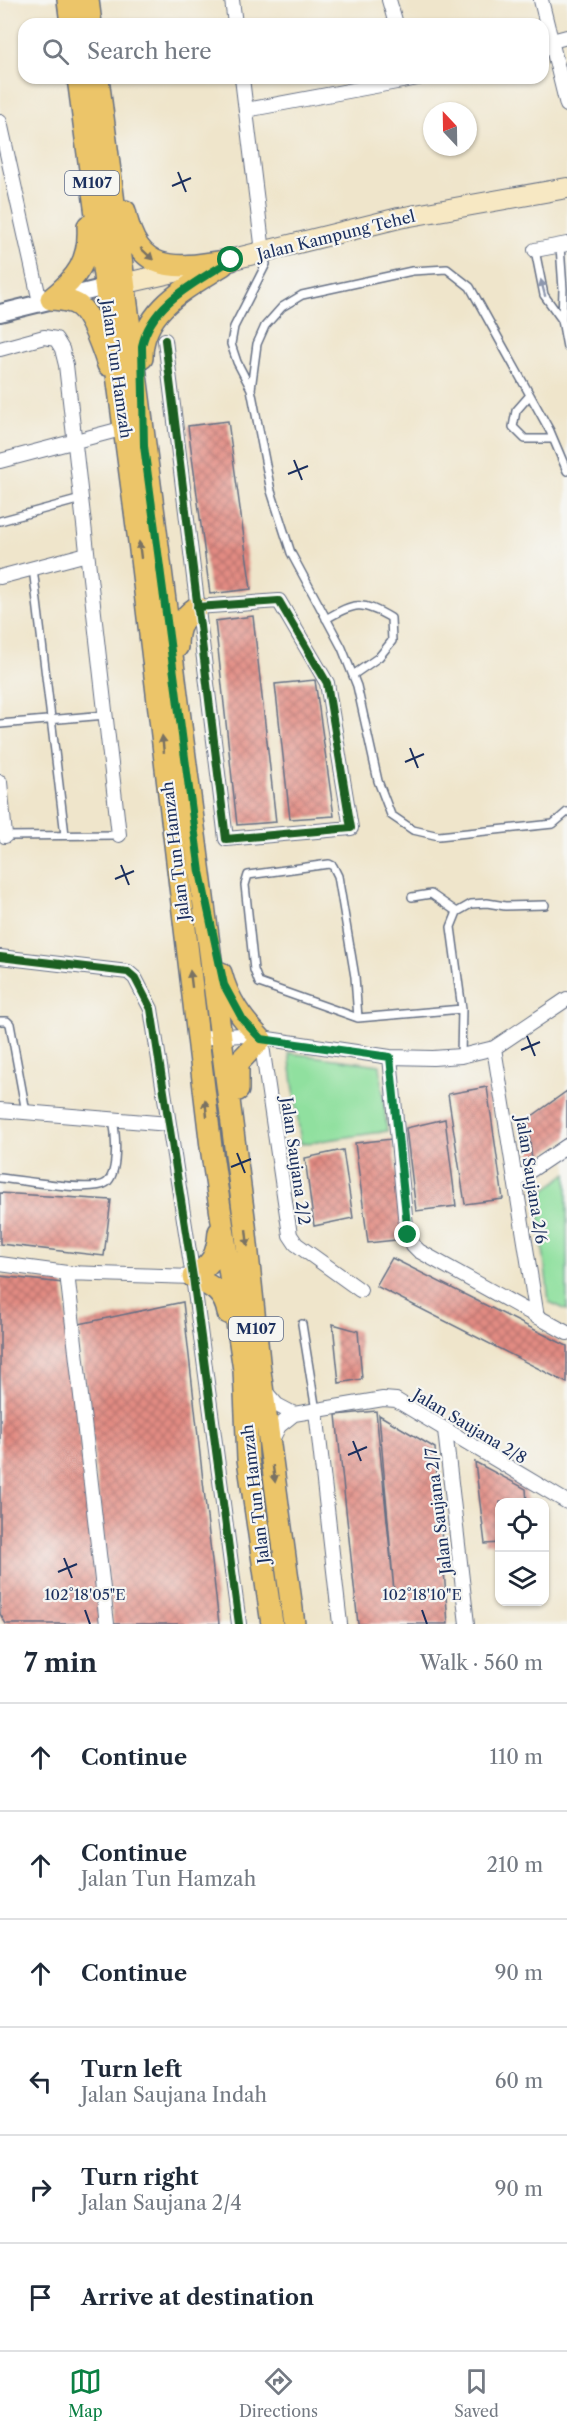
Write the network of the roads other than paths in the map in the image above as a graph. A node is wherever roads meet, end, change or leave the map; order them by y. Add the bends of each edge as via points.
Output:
1 (68, 0) edge
2 (88, 0) edge
3 (232, 0) edge
4 (389, 0) edge
5 (541, 0) edge
6 (70, 18) edge
7 (90, 18) edge
8 (234, 18) edge
9 (394, 18) edge
10 (544, 18) edge
11 (567, 37) edge
12 (549, 47) edge
13 (78, 84) edge
14 (79, 84) edge
15 (99, 84) edge
16 (100, 84) edge
17 (243, 84) edge
18 (382, 84) edge
19 (567, 105) edge
20 (246, 110) junction
21 (0, 122) edge
22 (567, 188) edge
23 (563, 245) edge
24 (535, 250) joint
25 (263, 252) junction
26 (231, 260) junction
27 (115, 285) junction
28 (46, 301) junction
29 (0, 313) edge
30 (562, 320) junction
31 (165, 340) dead end
32 (567, 347) edge
33 (0, 349) edge
34 (251, 389) junction
35 (530, 395) junction
36 (123, 418) junction
37 (553, 439) junction
38 (75, 441) junction
39 (144, 446) junction
40 (0, 461) edge
41 (567, 471) edge
42 (81, 499) junction
43 (0, 521) edge
44 (154, 524) junction
45 (87, 554) junction
46 (33, 568) junction
47 (0, 577) edge
48 (197, 607) junction
49 (326, 619) junction
50 (353, 675) junction
51 (178, 704) junction
52 (106, 715) junction
53 (51, 719) junction
54 (0, 724) edge
55 (0, 782) edge
56 (567, 812) edge
57 (3, 836) edge
58 (65, 836) junction
59 (119, 836) joint
60 (200, 872) junction
61 (412, 897) dead end
62 (545, 905) dead end
63 (457, 912) junction
64 (0, 957) edge
65 (567, 999) edge
66 (462, 1009) junction
67 (358, 1018) junction
68 (0, 1021) edge
69 (220, 1035) junction
70 (198, 1038) junction
71 (261, 1039) junction
72 (494, 1048) junction
73 (461, 1056) junction
74 (390, 1057) junction
75 (0, 1110) edge
76 (26, 1112) junction
77 (113, 1120) junction
78 (169, 1124) junction
79 (567, 1146) edge
80 (211, 1147) junction
81 (0, 1178) edge
82 (515, 1182) junction
83 (242, 1202) junction
84 (0, 1264) edge
85 (67, 1273) junction
86 (193, 1277) junction
87 (360, 1290) dead end
88 (537, 1317) junction
89 (302, 1324) dead end
90 (567, 1333) edge
91 (262, 1388) junction
92 (316, 1411) junction
93 (294, 1414) junction
94 (445, 1430) junction
95 (270, 1445) junction
96 (248, 1459) junction
97 (567, 1502) edge
98 (107, 1624) edge
99 (239, 1624) edge
100 (272, 1624) edge
101 (294, 1624) edge
102 (340, 1624) edge
103 (467, 1624) edge

1 - 6 main road
2 - 7 main road
3 - 8 street
4 - 9 street
5 - 10 street
11 - 12 street
12 - 19 street
13 - 28 main road via 87,252 70,283
14 - 27 main road, Jalan Tun Hamzah / M107
15 - 27 main road, Jalan Tun Hamzah / M107
16 -> 26 main road via 134,239 144,252 165,265 182,267
17 - 20 street
18 - 20 street
20 - 25 street
21 - 28 street
22 - 25 main road, Jalan Kampung Tehel via 399,218
23 - 24 street
23 - 30 lane
30 -> 24 lane via 544,295
25 - 26 main road, Jalan Kampung Tehel
25 - 34 lane via 267,264 234,327 231,345
26 - 27 main road, Jalan Kampung Tehel
26 - 39 main road via 175,297 145,331
27 - 28 street
27 - 36 main road, Jalan Tun Hamzah / M107
27 - 39 main road, Jalan Tun Hamzah / M107
28 - 29 street
28 - 36 main road via 68,300 80,306 104,354
30 - 32 lane
31 - 48 street
33 - 38 street via 44,337 56,339 66,365
34 - 35 lane via 257,344 265,326 282,307 302,295 412,271 447,269 470,287
34 - 49 lane via 271,491 291,553
35 - 37 lane
35 - 37 lane via 516,411 513,428 525,439
36 - 38 street
70 -> 36 main road, Jalan Tun Hamzah / M107
37 - 41 lane
38 - 40 street
38 - 42 street
39 - 44 main road, Jalan Tun Hamzah / M107
42 - 43 lane
42 - 45 street
44 - 48 main road via 174,590 182,600
44 - 51 main road, Jalan Tun Hamzah / M107
45 - 46 street
45 - 52 street
46 - 47 street
46 - 53 lane
48 - 48 street via 226,839 351,828 327,683 279,601
48 - 51 main road via 180,622 177,636
49 - 50 lane
49 - 50 lane via 345,608 359,606 370,606 391,618 392,641 379,657
50 - 56 lane via 378,782 391,815 413,830 439,836 553,824
51 - 60 main road, Jalan Tun Hamzah / M107
52 - 53 lane
52 - 59 street
53 - 54 lane
53 - 58 lane
55 - 57 street
57 - 58 lane
58 - 59 lane
60 - 69 main road, Jalan Tun Hamzah / M107
60 - 71 main road via 224,985 243,1020
61 - 63 lane via 431,894
62 - 63 lane via 471,904
63 - 66 lane via 451,927
64 - 78 street via 128,972 135,978 151,1009
65 - 72 street
66 - 67 lane
66 - 73 lane
67 - 67 lane via 265,986 256,979 245,885 248,875 333,866 355,977
68 - 76 lane via 10,1024
69 - 70 street
69 - 71 street
69 - 83 main road, Jalan Tun Hamzah / M107
80 -> 70 main road, Jalan Tun Hamzah / M107
71 - 74 street
71 - 83 main road via 238,1064 236,1073
71 - 87 street, Jalan Saujana 2/2 via 290,1236
72 - 73 street
72 - 82 street, Jalan Saujana 2/6
73 - 74 street
74 - 88 street via 406,1226 413,1245
75 - 76 street
76 - 77 street
77 - 78 street
77 - 81 lane via 115,1153 112,1178 106,1183 88,1187
78 - 86 street
79 - 82 street
80 - 86 main road via 219,1234 215,1256
80 - 96 main road, Jalan Tun Hamzah / M107 via 244,1370
82 - 88 street, Jalan Saujana 2/6
83 -> 91 main road, Jalan Tun Hamzah / M107
84 - 85 street
85 - 86 street
85 - 98 street
86 - 96 main road via 215,1288 225,1301
86 - 99 street
88 - 90 street
89 - 92 lane
91 - 93 street via 277,1405
91 - 95 main road, Jalan Tun Hamzah / M107
92 - 93 street, Jalan Saujana 2/8
92 - 94 street, Jalan Saujana 2/8 via 396,1400
92 - 102 street
93 - 95 street via 279,1426
94 - 97 street, Jalan Saujana 2/8
94 - 103 street, Jalan Saujana 2/7
95 -> 101 main road, Jalan Tun Hamzah / M107
96 - 100 main road, Jalan Tun Hamzah / M107

